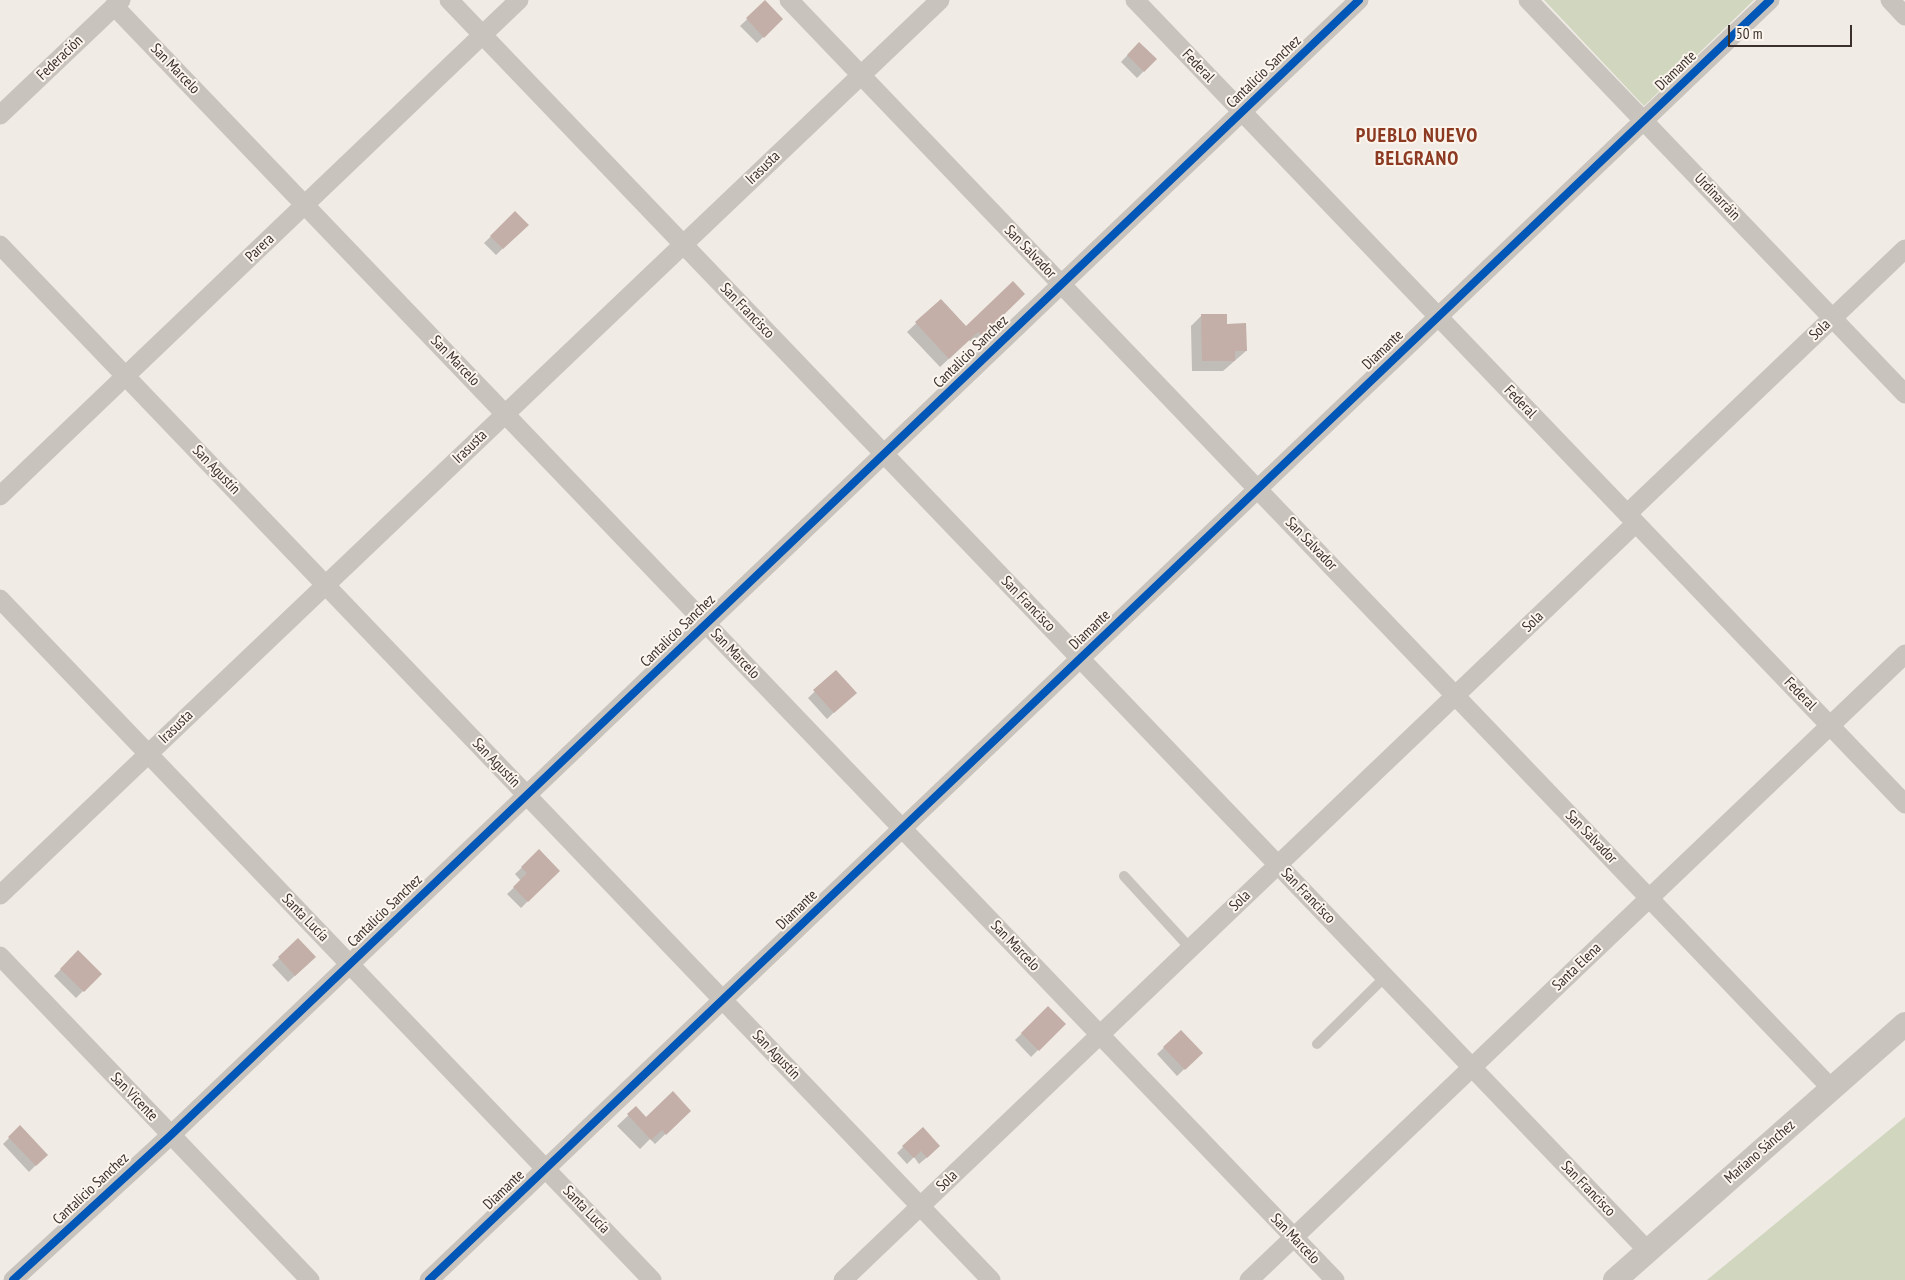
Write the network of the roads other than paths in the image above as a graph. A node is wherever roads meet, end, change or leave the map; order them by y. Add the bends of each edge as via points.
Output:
1 (449, 0) edge
2 (519, 0) edge
3 (789, 0) edge
4 (940, 0) edge
5 (1135, 0) edge
6 (1359, 0) edge
7 (1528, 0) edge
8 (1770, 0) edge
9 (1890, 0) edge
10 (118, 3) edge
11 (1905, 16) edge
12 (483, 35) junction
13 (861, 75) junction
14 (1242, 112) junction
15 (0, 115) edge
16 (1644, 121) junction
17 (305, 205) junction
18 (683, 244) junction
19 (0, 245) edge
20 (1905, 249) edge
21 (1061, 284) junction
22 (1438, 316) junction
23 (1832, 318) junction
24 (125, 376) junction
25 (1905, 394) edge
26 (505, 414) junction
27 (884, 454) junction
28 (1258, 489) junction
29 (0, 496) edge
30 (1632, 518) junction
31 (325, 585) junction
32 (0, 599) edge
33 (706, 624) junction
34 (1905, 654) edge
35 (1080, 659) junction
36 (1456, 695) junction
37 (1830, 726) junction
38 (148, 754) junction
39 (527, 795) junction
40 (1905, 804) edge
41 (902, 828) junction
42 (1278, 865) junction
43 (1124, 876) dead end
44 (0, 895) edge
45 (1649, 898) junction
46 (1190, 948) junction
47 (0, 956) edge
48 (349, 964) junction
49 (1385, 977) junction
50 (723, 1000) junction
51 (1905, 1024) edge
52 (1100, 1035) junction
53 (1317, 1044) dead end
54 (1472, 1067) junction
55 (1832, 1089) junction
56 (171, 1135) junction
57 (546, 1169) junction
58 (921, 1206) junction
59 (1294, 1237) junction
60 (1648, 1251) junction
61 (14, 1280) edge
62 (310, 1280) edge
63 (429, 1280) edge
64 (652, 1280) edge
65 (843, 1280) edge
66 (992, 1280) edge
67 (1249, 1280) edge
68 (1335, 1280) edge
69 (1614, 1280) edge

1 - 12 street, San Francisco
2 - 12 street, Parera
3 - 13 street, San Salvador
4 - 13 street, Irasusta
5 - 14 street, Federal
6 - 14 street, Cantalicio Sanchez
7 - 16 street, Urdinarráin
8 - 16 street, Diamante
9 - 11 street
10 - 15 street, Federación
10 - 17 street, San Marcelo
12 - 17 street, Parera
12 - 18 street, San Francisco
13 - 18 street, Irasusta
13 - 21 street, San Salvador
14 - 21 street, Cantalicio Sanchez
14 - 22 street, Federal
16 - 22 street, Diamante
16 - 23 street, Urdinarráin
17 - 24 street, Parera
17 - 26 street, San Marcelo
18 - 26 street, Irasusta
18 - 27 street, San Francisco
19 - 24 street, San Agustín
20 - 23 street, Sola
21 - 27 street, Cantalicio Sanchez
21 - 28 street, San Salvador
22 - 28 street, Diamante
22 - 30 street, Federal
23 - 25 street, Urdinarráin
23 - 30 street, Sola
24 - 29 street, Parera
24 - 31 street, San Agustín
26 - 31 street, Irasusta
26 - 33 street, San Marcelo
27 - 33 street, Cantalicio Sanchez
27 - 35 street, San Francisco
28 - 35 street, Diamante
28 - 36 street, San Salvador
30 - 36 street, Sola
30 - 37 street, Federal
31 - 38 street, Irasusta
31 - 39 street, San Agustín
32 - 38 street, Santa Lucía
33 - 39 street, Cantalicio Sanchez
33 - 41 street, San Marcelo
34 - 37 street, Santa Elena
35 - 41 street, Diamante
35 - 42 street, San Francisco
36 - 42 street, Sola
36 - 45 street, San Salvador
37 - 40 street, Federal
37 - 45 street, Santa Elena
38 - 44 street, Irasusta
38 - 48 street, Santa Lucía
39 - 48 street, Cantalicio Sanchez
39 - 50 street, San Agustín
41 - 50 street, Diamante
41 - 52 street, San Marcelo
42 - 46 street, Sola
42 - 49 street, San Francisco
43 - 46 lane
45 - 54 street, Santa Elena
45 - 55 street, San Salvador
46 - 52 street, Sola
47 - 56 street, San Vicente
48 - 56 street, Cantalicio Sanchez
48 - 57 street, Santa Lucía
49 - 53 lane
49 - 54 street, San Francisco
50 - 57 street, Diamante
50 - 58 street, San Agustín
51 - 55 street, Mariano Sánchez
52 - 58 street, Sola
52 - 59 street, San Marcelo
54 - 59 street, Santa Elena
54 - 60 street, San Francisco
55 - 60 street, Mariano Sánchez
56 - 61 street, Cantalicio Sanchez
56 - 62 street, San Vicente
57 - 63 street, Diamante
57 - 64 street, Santa Lucía
58 - 65 street, Sola
58 - 66 street, San Agustín
59 - 67 street, Santa Elena
59 - 68 street, San Marcelo
60 - 69 street, Mariano Sánchez

